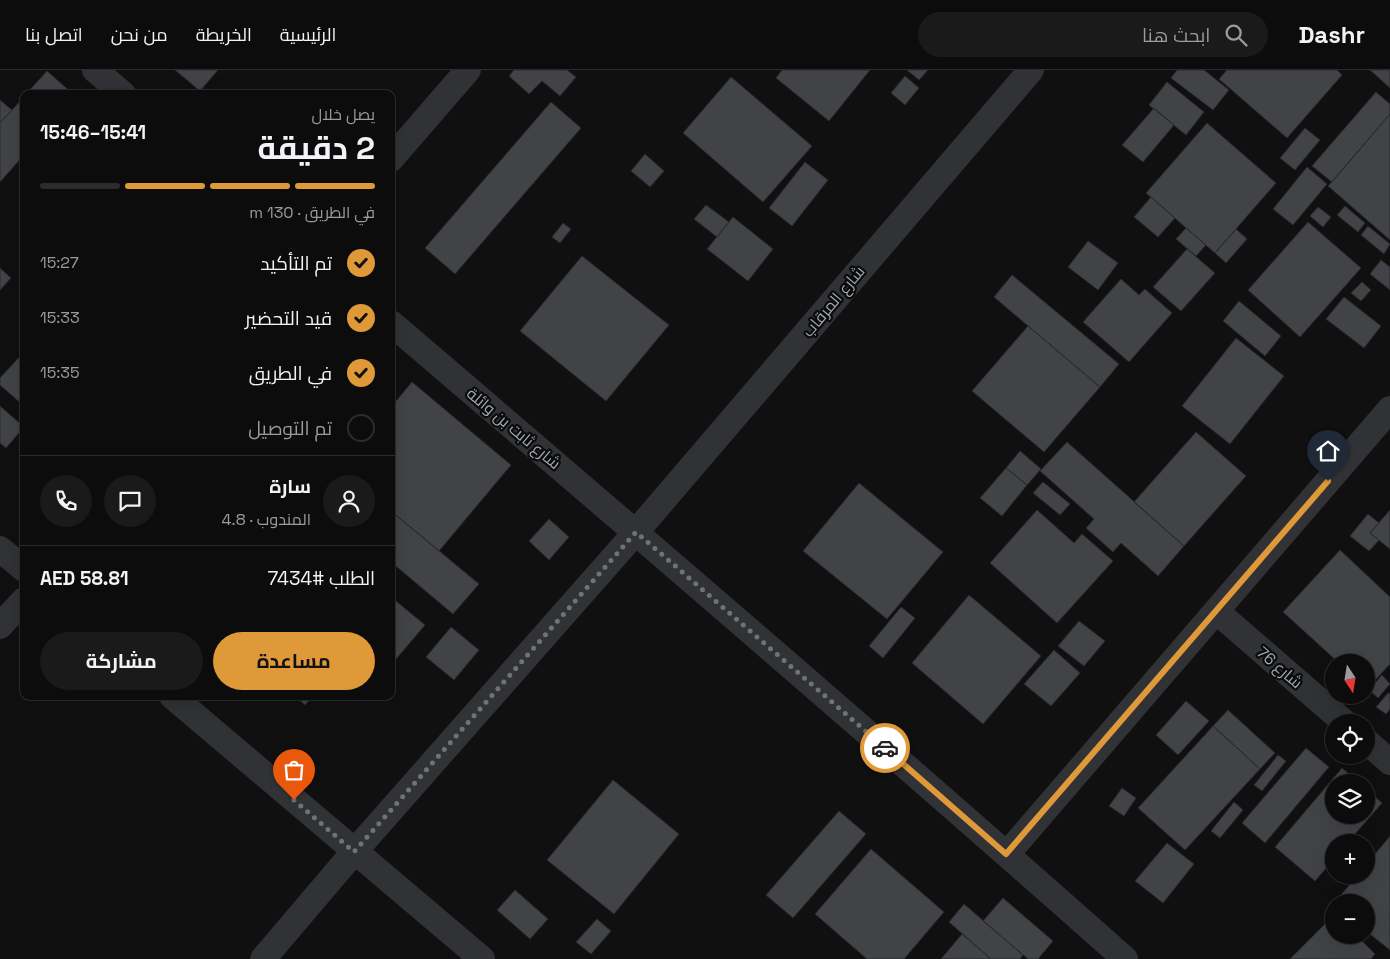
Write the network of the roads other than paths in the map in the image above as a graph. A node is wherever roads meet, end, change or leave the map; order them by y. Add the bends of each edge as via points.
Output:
1 (95, 70) edge
2 (468, 70) edge
3 (1031, 70) edge
4 (118, 90) edge
5 (395, 154) edge
6 (395, 326) edge
7 (1390, 409) edge
8 (636, 532) junction
9 (0, 549) edge
10 (20, 566) edge
11 (20, 604) edge
12 (1216, 611) junction
13 (0, 626) edge
14 (177, 700) edge
15 (1335, 714) edge
16 (1375, 749) edge
17 (1390, 762) edge
18 (354, 852) junction
19 (1006, 854) junction
20 (263, 959) edge
21 (482, 959) edge
22 (1125, 959) edge

1 - 4 street
2 - 5 street
3 - 8 street, شارع المرقاب
6 - 8 street, شارع ثابت بن وائلة
7 - 12 street
8 - 18 street, شارع المرقاب
8 - 19 street, شارع ثابت بن وائلة
9 - 10 street
11 - 13 street
12 - 15 street, شارع 76
12 - 19 street
14 - 18 street
16 - 17 street
18 - 20 street, شارع المرقاب
18 - 21 street
19 - 22 street, شارع ثابت بن وائلة

